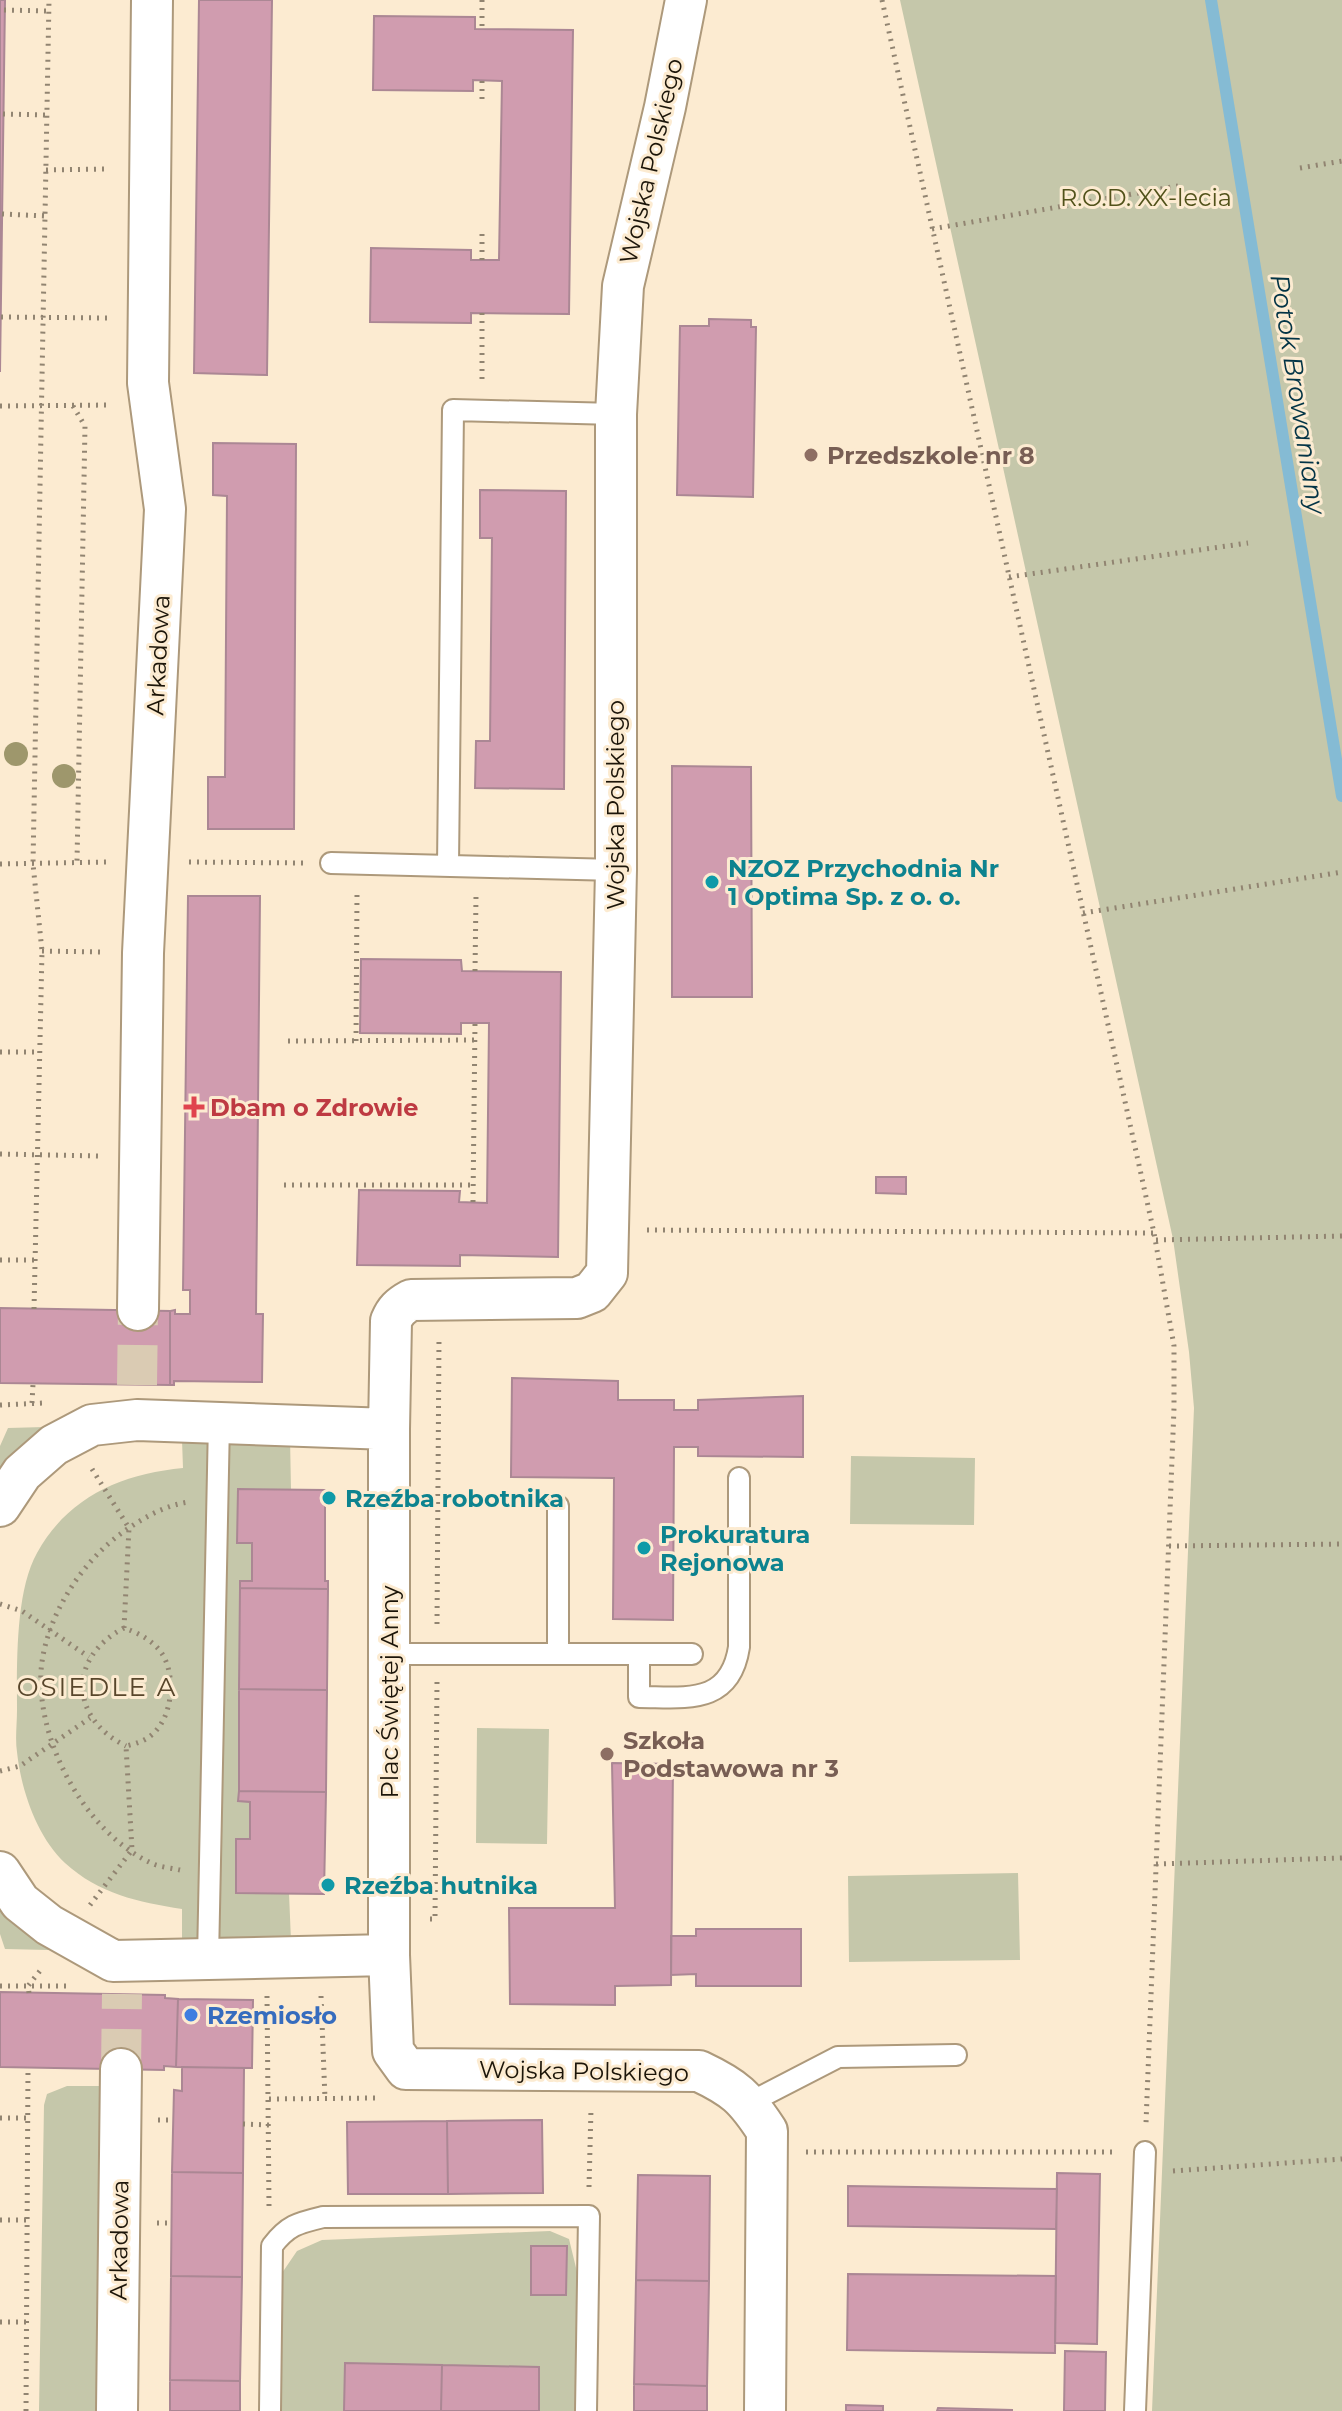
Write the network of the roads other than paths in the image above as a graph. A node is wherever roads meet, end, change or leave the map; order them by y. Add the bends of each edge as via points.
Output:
1 (152, 0) edge
2 (686, 0) edge
3 (616, 414) junction
4 (331, 863) dead end
5 (448, 866) junction
6 (616, 870) junction
7 (138, 1310) tunnel mouth
8 (219, 1422) junction
9 (389, 1429) junction
10 (739, 1478) dead end
11 (0, 1506) edge
12 (558, 1506) dead end
13 (389, 1654) junction
14 (558, 1654) junction
15 (639, 1654) junction
16 (692, 1654) dead end
17 (0, 1872) edge
18 (389, 1955) junction
19 (208, 1959) junction
20 (956, 2055) dead end
21 (121, 2069) tunnel mouth
22 (758, 2117) junction
23 (1145, 2152) road end
24 (117, 2411) edge
25 (270, 2411) edge
26 (586, 2411) edge
27 (765, 2411) edge
28 (1135, 2411) edge

1 - 7 street, Arkadowa via 148,383 165,509 143,953
2 - 3 street, Wojska Polskiego via 623,286
3 - 5 lane via 453,410
3 - 6 street, Wojska Polskiego
4 - 5 lane
5 - 6 lane
6 - 9 street, Wojska Polskiego via 607,1273 592,1292 577,1298 411,1300 395,1311
8 - 9 street
8 - 11 street via 137,1402 54,1445 22,1473
8 - 19 lane
9 - 13 street, Plac Świętej Anny
10 - 15 lane via 736,1664 721,1685 698,1697 639,1697
12 - 14 lane
13 - 14 lane
13 - 18 street, Plac Świętej Anny
14 - 15 lane
15 - 16 lane
17 - 19 street via 20,1902 113,1961 121,1980
18 - 19 street
18 - 22 street, Wojska Polskiego via 393,2051 406,2069 699,2071 726,2084
20 - 22 lane via 838,2057
21 - 24 street, Arkadowa
22 - 27 street
23 - 28 lane
25 - 26 lane via 272,2246 283,2231 323,2217 589,2216

